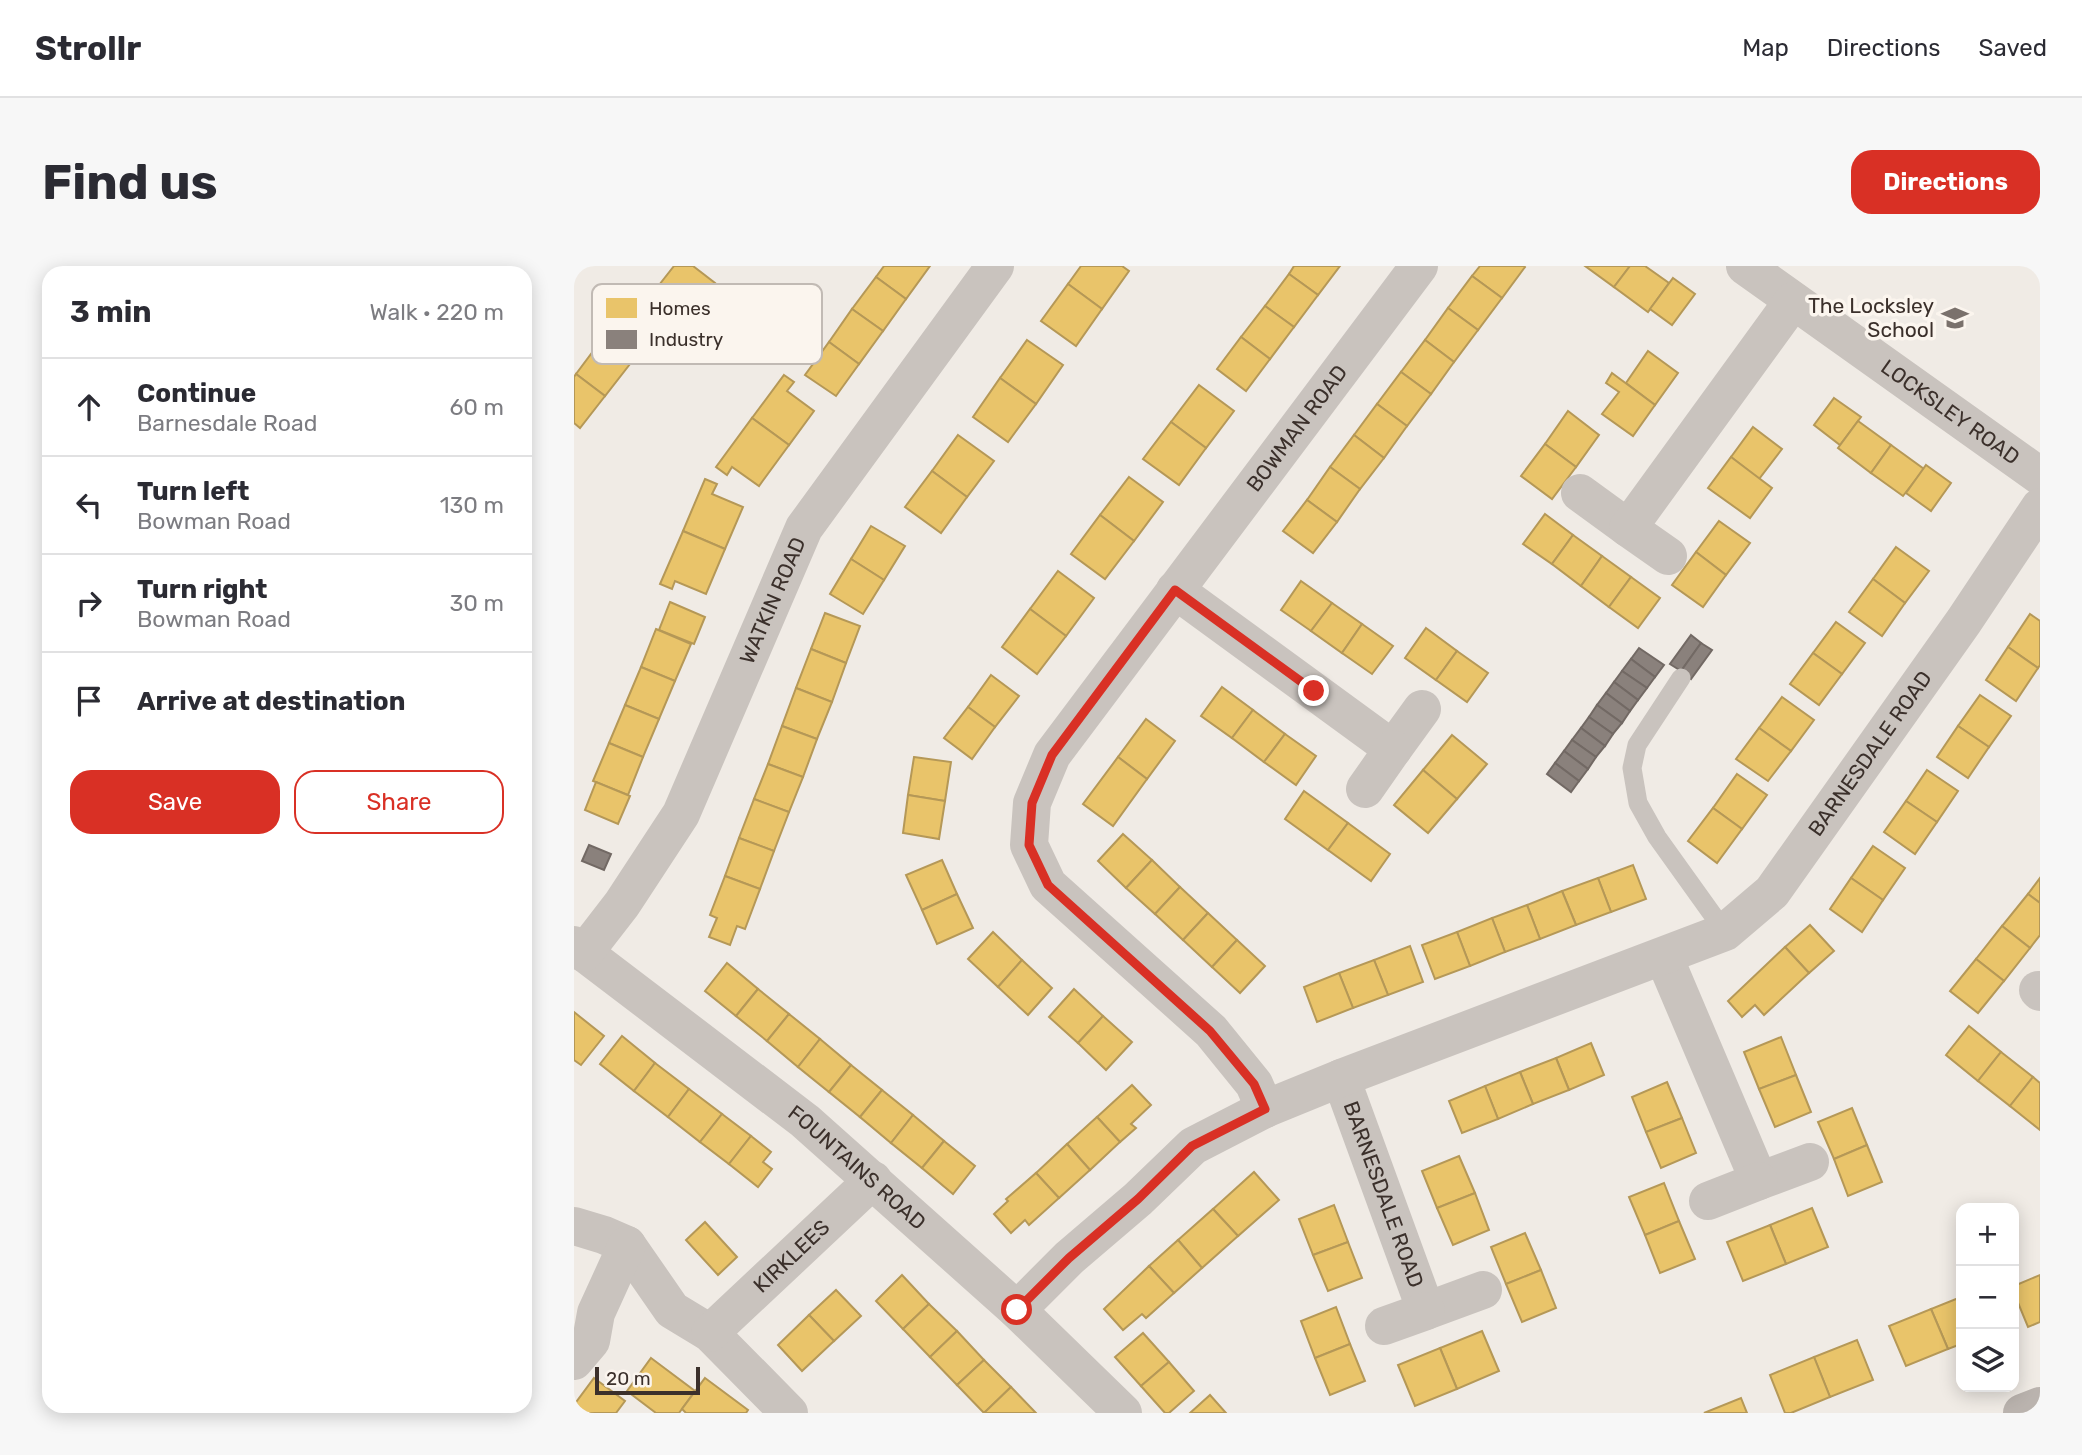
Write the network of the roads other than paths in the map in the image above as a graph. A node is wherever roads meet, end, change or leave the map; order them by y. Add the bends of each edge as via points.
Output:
1 (995, 266) edge
2 (1419, 266) edge
3 (1745, 266) edge
4 (1793, 301) junction
5 (2040, 476) edge
6 (1580, 493) dead end
7 (2040, 507) edge
8 (1628, 528) junction
9 (1668, 556) dead end
10 (1175, 590) junction
11 (1681, 678) dead end
12 (1422, 709) dead end
13 (1393, 749) junction
14 (1365, 789) dead end
15 (1725, 932) junction
16 (579, 949) edge
17 (1664, 957) junction
18 (1341, 1078) junction
19 (1265, 1109) junction
20 (1810, 1162) dead end
21 (873, 1180) junction
22 (1759, 1181) junction
23 (1708, 1201) dead end
24 (574, 1226) edge
25 (626, 1245) junction
26 (1483, 1290) dead end
27 (1017, 1310) junction
28 (1426, 1311) junction
29 (1384, 1326) dead end
30 (710, 1333) junction
31 (574, 1361) edge
32 (2040, 1406) edge
33 (789, 1413) edge
34 (1123, 1413) edge
35 (2022, 1413) edge

1 - 16 street, WATKIN ROAD via 804,528 681,814 622,904
2 - 10 street, BOWMAN ROAD
3 - 4 street, LOCKSLEY ROAD
4 - 5 street, LOCKSLEY ROAD
4 - 8 street
6 - 8 street
7 - 15 street, BARNESDALE ROAD via 1772,892
8 - 9 street
10 - 13 street
10 - 19 street, BOWMAN ROAD via 1052,755 1032,803 1029,845 1048,885 1210,1031 1254,1084
11 - 15 lane via 1637,745 1632,768 1638,803
12 - 13 street
13 - 14 street
15 - 17 street, BARNESDALE ROAD
16 - 21 street, FOUNTAINS ROAD via 805,1121
17 - 18 street, BARNESDALE ROAD
17 - 22 street
18 - 19 street, BARNESDALE ROAD
18 - 28 street, BARNESDALE ROAD
19 - 27 street, BARNESDALE ROAD via 1192,1146
20 - 22 street
21 - 27 street, FOUNTAINS ROAD
21 - 30 street, KIRKLEES
22 - 23 street
24 - 25 street
25 - 30 street via 671,1310
25 - 31 street via 596,1313 591,1340
26 - 28 street, BARNESDALE ROAD
27 - 34 street, FOUNTAINS ROAD
28 - 29 street, BARNESDALE ROAD
30 - 33 street
32 - 35 street

